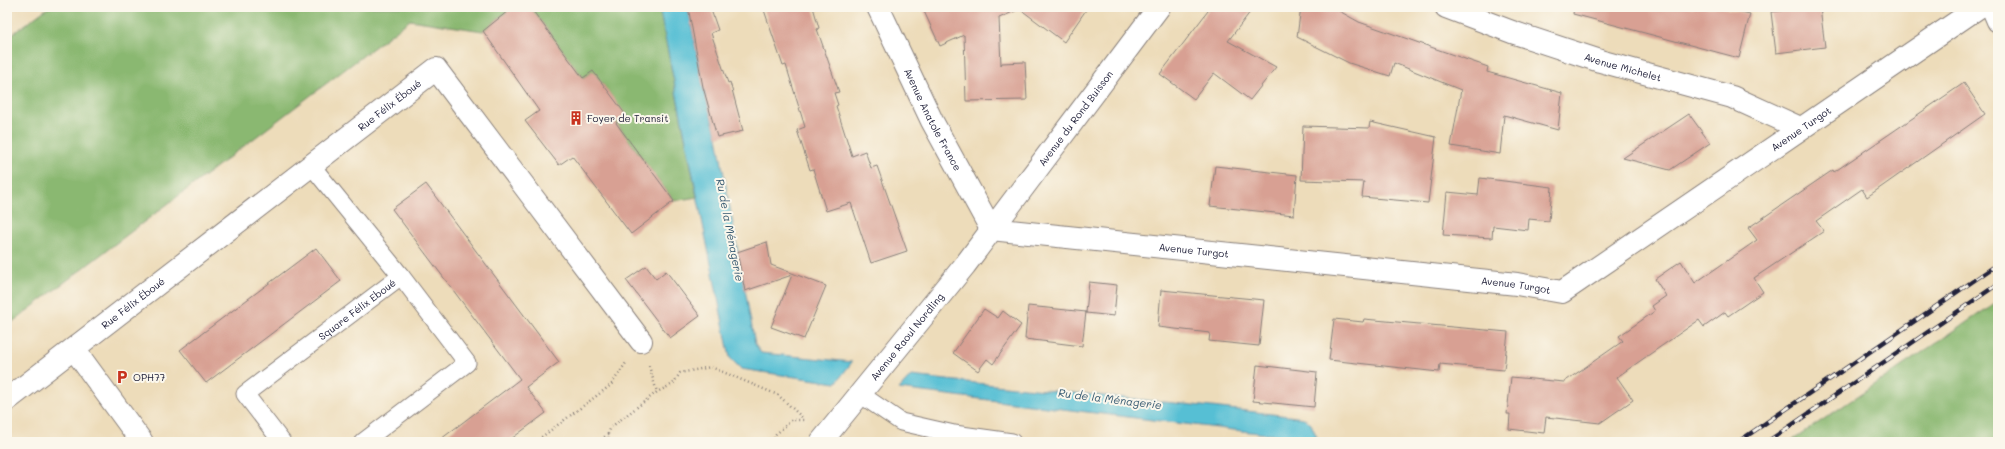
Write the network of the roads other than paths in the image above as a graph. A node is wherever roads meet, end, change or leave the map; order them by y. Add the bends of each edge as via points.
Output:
1 (878, 7) edge
2 (1159, 7) edge
3 (1446, 7) edge
4 (1979, 7) edge
5 (1992, 7) edge
6 (1998, 21) edge
7 (1800, 128) junction
8 (311, 165) junction
9 (991, 229) junction
10 (401, 276) junction
11 (640, 341) road end
12 (74, 349) junction
13 (860, 394) junction
14 (7, 400) edge
15 (142, 442) edge
16 (282, 442) edge
17 (364, 442) edge
18 (821, 442) edge
19 (1012, 442) edge

1 - 9 street, Avenue Anatole France via 932,121
2 - 9 street, Avenue du Rond Buisson
3 - 7 street, Avenue Michelet via 1600,61 1732,97
4 - 7 street, Avenue Turgot
5 - 6 street
7 - 9 street, Avenue Turgot via 1562,292 1517,284
8 - 10 lane
8 - 11 street, Rue Félix Éboué via 436,69
8 - 12 street, Rue Félix Éboué
9 - 13 street, Avenue Raoul Nordling via 965,265
10 - 16 lane, Square Félix Eboué via 245,394
10 - 17 lane, Square Félix Eboué via 467,363
12 - 14 street, Rue Félix Éboué
12 - 15 street
13 - 18 street, Avenue Raoul Nordling
13 - 19 lane via 901,422 954,434

